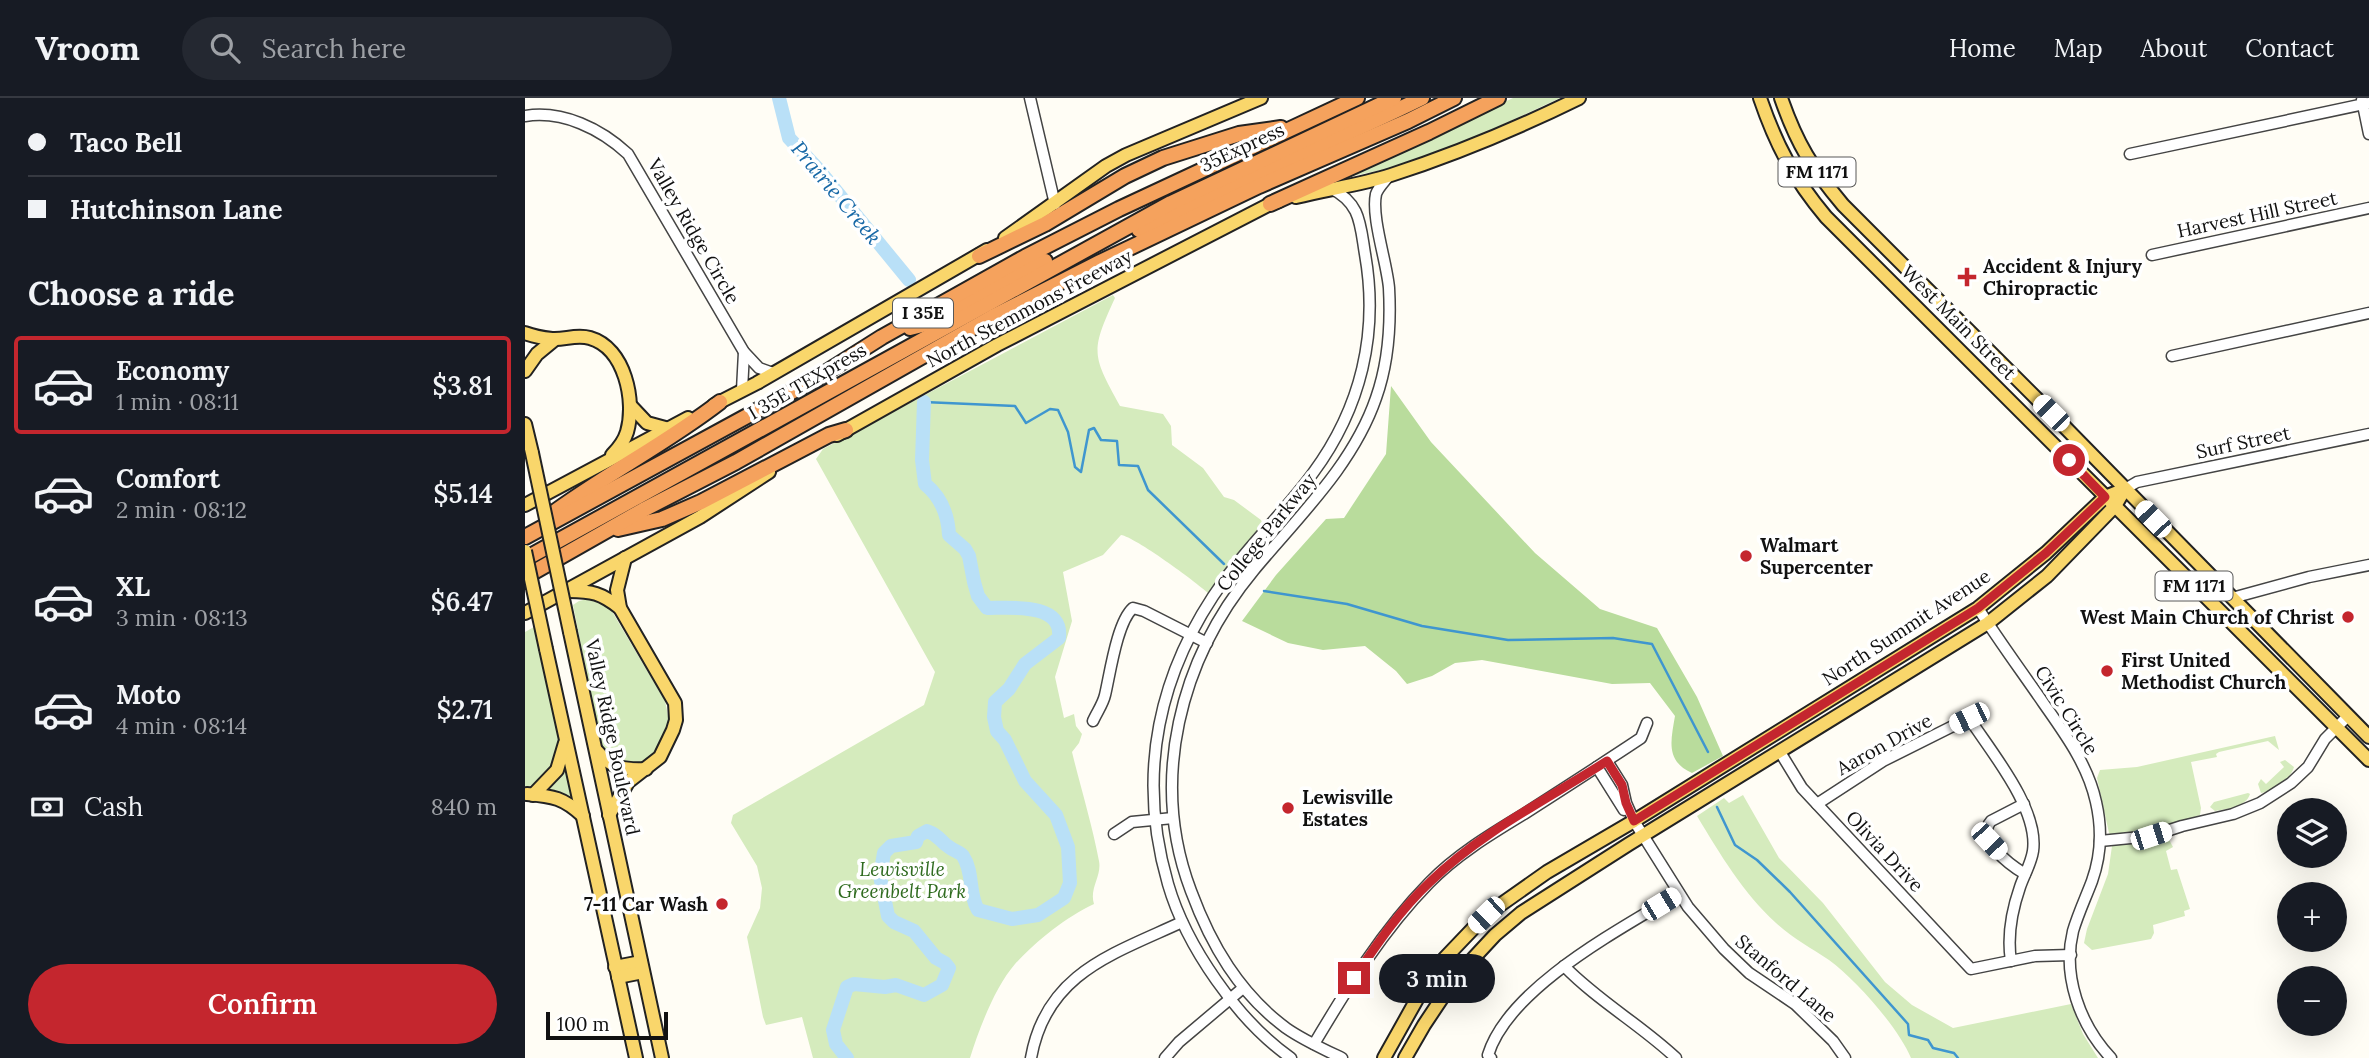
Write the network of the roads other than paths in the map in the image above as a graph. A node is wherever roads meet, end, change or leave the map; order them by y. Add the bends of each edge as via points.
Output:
1 (1030, 98) edge
2 (1261, 98) edge
3 (1357, 98) edge
4 (1394, 98) edge
5 (1422, 98) edge
6 (1454, 98) edge
7 (1498, 98) edge
8 (1579, 98) edge
9 (1760, 98) edge
10 (1781, 98) edge
11 (2364, 102) edge
12 (525, 116) edge
13 (1297, 126) junction
14 (2369, 134) edge
15 (2130, 153) dead end
16 (1388, 177) junction
17 (1330, 188) junction
18 (1055, 204) junction
19 (1270, 204) junction
20 (2369, 208) edge
21 (1872, 234) junction
22 (1108, 236) junction
23 (1857, 249) junction
24 (2152, 254) dead end
25 (979, 256) junction
26 (1100, 262) junction
27 (2369, 313) edge
28 (525, 333) edge
29 (882, 337) junction
30 (554, 340) junction
31 (1367, 345) junction
32 (1386, 348) junction
33 (744, 352) junction
34 (2172, 356) dead end
35 (525, 371) edge
36 (773, 373) junction
37 (742, 390) junction
38 (720, 402) junction
39 (630, 405) junction
40 (525, 424) edge
41 (669, 429) junction
42 (846, 430) junction
43 (2369, 434) edge
44 (610, 458) junction
45 (2125, 489) junction
46 (2110, 502) junction
47 (525, 505) edge
48 (1270, 524) junction
49 (603, 532) junction
50 (1283, 535) junction
51 (525, 536) edge
52 (525, 551) edge
53 (625, 558) junction
54 (525, 559) edge
55 (2369, 565) edge
56 (525, 577) edge
57 (566, 591) junction
58 (2232, 598) junction
59 (620, 608) junction
60 (1978, 608) junction
61 (525, 613) edge
62 (1988, 623) junction
63 (1190, 635) junction
64 (1207, 643) junction
65 (2348, 716) junction
66 (1093, 720) dead end
67 (1647, 723) dead end
68 (2336, 728) junction
69 (2369, 737) edge
70 (566, 740) junction
71 (1760, 742) junction
72 (595, 749) junction
73 (1780, 752) junction
74 (2369, 760) edge
75 (1607, 761) junction
76 (1597, 767) junction
77 (646, 769) junction
78 (529, 794) edge
79 (1817, 804) junction
80 (2024, 804) junction
81 (609, 815) junction
82 (583, 817) junction
83 (1173, 818) junction
84 (1155, 819) junction
85 (1634, 821) junction
86 (1114, 834) dead end
87 (1643, 835) junction
88 (2100, 841) junction
89 (2025, 874) junction
90 (1678, 894) junction
91 (1182, 922) junction
92 (2071, 955) junction
93 (2011, 961) junction
94 (1564, 966) junction
95 (642, 967) junction
96 (617, 972) junction
97 (1243, 988) junction
98 (1230, 998) junction
99 (1314, 1044) junction
100 (1490, 1056) edge
101 (636, 1058) edge
102 (662, 1058) edge
103 (1031, 1058) edge
104 (1165, 1058) edge
105 (1291, 1058) edge
106 (1342, 1058) edge
107 (1384, 1058) edge
108 (1405, 1058) edge
109 (1676, 1058) edge
110 (1845, 1058) edge
111 (2111, 1058) edge

1 - 18 street
2 - 18 main road via 1126,155
3 - 13 highway, I 35E
4 - 22 highway, 35Express
5 - 26 highway via 1182,208 1123,239
6 - 26 highway, North Stemmons Freeway / I 35E
7 - 19 highway
8 - 16 main road, North Stemmons Freeway via 1493,138
9 - 23 main road, West Main Street / FM 1171 via 1793,174
10 - 21 main road, West Main Street / FM 1171 via 1801,149 1821,179
11 - 14 street
11 - 15 street
12 - 33 street, Valley Ridge Circle via 577,122 601,132 628,154
13 - 25 highway via 1239,134 1163,158
13 - 29 highway, I 35E via 1119,209
16 - 17 main road, North Stemmons Freeway
16 - 32 street, College Parkway via 1377,192 1375,207 1389,287
17 - 19 main road, North Stemmons Freeway
17 - 31 street, College Parkway via 1344,195 1359,217 1371,292
18 - 25 main road
19 - 42 main road, North Stemmons Freeway via 997,345
20 - 24 street, Harvest Hill Street
21 - 23 main road
21 - 45 main road, West Main Street / FM 1171
22 - 29 highway via 1055,256 922,325
22 - 54 highway, I 35E TEXpress
23 - 46 main road, West Main Street / FM 1171
25 - 36 main road
26 - 49 highway, North Stemmons Freeway / I 35E
27 - 34 street
28 - 30 main road
29 - 51 highway, I 35E via 805,385
30 - 35 main road
30 - 39 main road via 575,335 609,349 625,380
31 - 32 street
31 - 48 street, College Parkway via 1345,420 1314,473
32 - 50 street, College Parkway via 1376,398 1352,450
33 - 36 street, Valley Ridge Circle via 759,368
33 - 37 street
36 - 37 main road
37 - 38 main road
38 - 41 main road
38 - 51 highway via 573,498
39 - 41 main road via 647,423
39 - 44 main road via 626,436
40 - 72 main road, Valley Ridge Boulevard, bridge
41 - 44 main road
42 - 49 highway via 662,519
42 - 53 main road, North Stemmons Freeway
43 - 45 street, Surf Street via 2137,482
44 - 47 main road
45 - 46 main road, North Summit Avenue
45 - 58 main road, West Main Street / FM 1171
46 - 60 main road, North Summit Avenue
46 - 62 main road, North Summit Avenue via 2047,576
46 - 68 main road, West Main Street / FM 1171
48 - 50 street
48 - 63 street, College Parkway via 1226,578
49 - 56 highway, North Stemmons Freeway / I 35E
50 - 64 street, College Parkway via 1251,573
52 - 70 main road, bridge
53 - 57 main road, North Stemmons Freeway
53 - 59 main road via 617,590
55 - 58 street
57 - 59 main road via 605,596
57 - 61 main road, North Stemmons Freeway
58 - 65 main road, West Main Street / FM 1171
59 - 77 main road via 675,703 670,740
60 - 62 street, Civic Circle
60 - 71 main road, North Summit Avenue
62 - 73 main road, North Summit Avenue
62 - 88 street, Civic Circle via 2074,747 2093,790
63 - 64 street
63 - 66 street via 1133,608 1115,650 1105,697
63 - 84 street, College Parkway via 1172,673 1156,734
64 - 83 street, College Parkway via 1177,722
65 - 68 street
65 - 69 main road, West Main Street / FM 1171
67 - 75 street via 1641,738
68 - 74 main road, West Main Street / FM 1171
68 - 88 street via 2308,767 2260,803 2151,836
70 - 78 main road via 557,770
70 - 82 main road
71 - 73 main road
71 - 85 main road, North Summit Avenue
72 - 77 main road via 614,766
72 - 81 main road, Valley Ridge Boulevard
73 - 79 street, Olivia Drive
73 - 87 main road, North Summit Avenue
75 - 76 street
75 - 85 street, Stanford Lane via 1622,785
76 - 85 street, Stanford Lane
76 - 99 street via 1499,829 1430,882 1374,947
77 - 81 main road via 628,782
78 - 82 main road via 565,801
79 - 80 street, Aaron Drive via 1883,761 1969,718
79 - 93 street, Olivia Drive via 1971,969
80 - 89 street via 2034,841
80 - 89 street via 1991,821 1986,832 1989,841
81 - 95 main road, Valley Ridge Boulevard
82 - 96 main road
83 - 84 street
83 - 97 street, College Parkway via 1182,867 1200,913 1216,949
84 - 86 street via 1132,822
84 - 91 street, College Parkway
85 - 87 street, Stanford Lane
85 - 107 main road, North Summit Avenue via 1547,872 1486,915 1444,959
87 - 90 street, Stanford Lane
87 - 108 main road, North Summit Avenue via 1495,934 1456,977
88 - 92 street, Civic Circle via 2093,877 2073,932
89 - 93 street via 2011,922
90 - 94 street
90 - 110 street, Stanford Lane via 1724,949 1749,973 1795,1004
91 - 98 street, College Parkway
91 - 103 street via 1101,959 1069,982 1040,1025
92 - 93 street
92 - 111 street, Civic Circle via 2075,993 2084,1019
94 - 100 street via 1532,992 1501,1028
94 - 109 street
95 - 96 main road
95 - 102 main road, Valley Ridge Boulevard
96 - 101 main road
97 - 98 street
97 - 99 street, College Parkway via 1288,1029
98 - 104 street
98 - 105 street, College Parkway via 1255,1028
99 - 106 street, College Parkway

